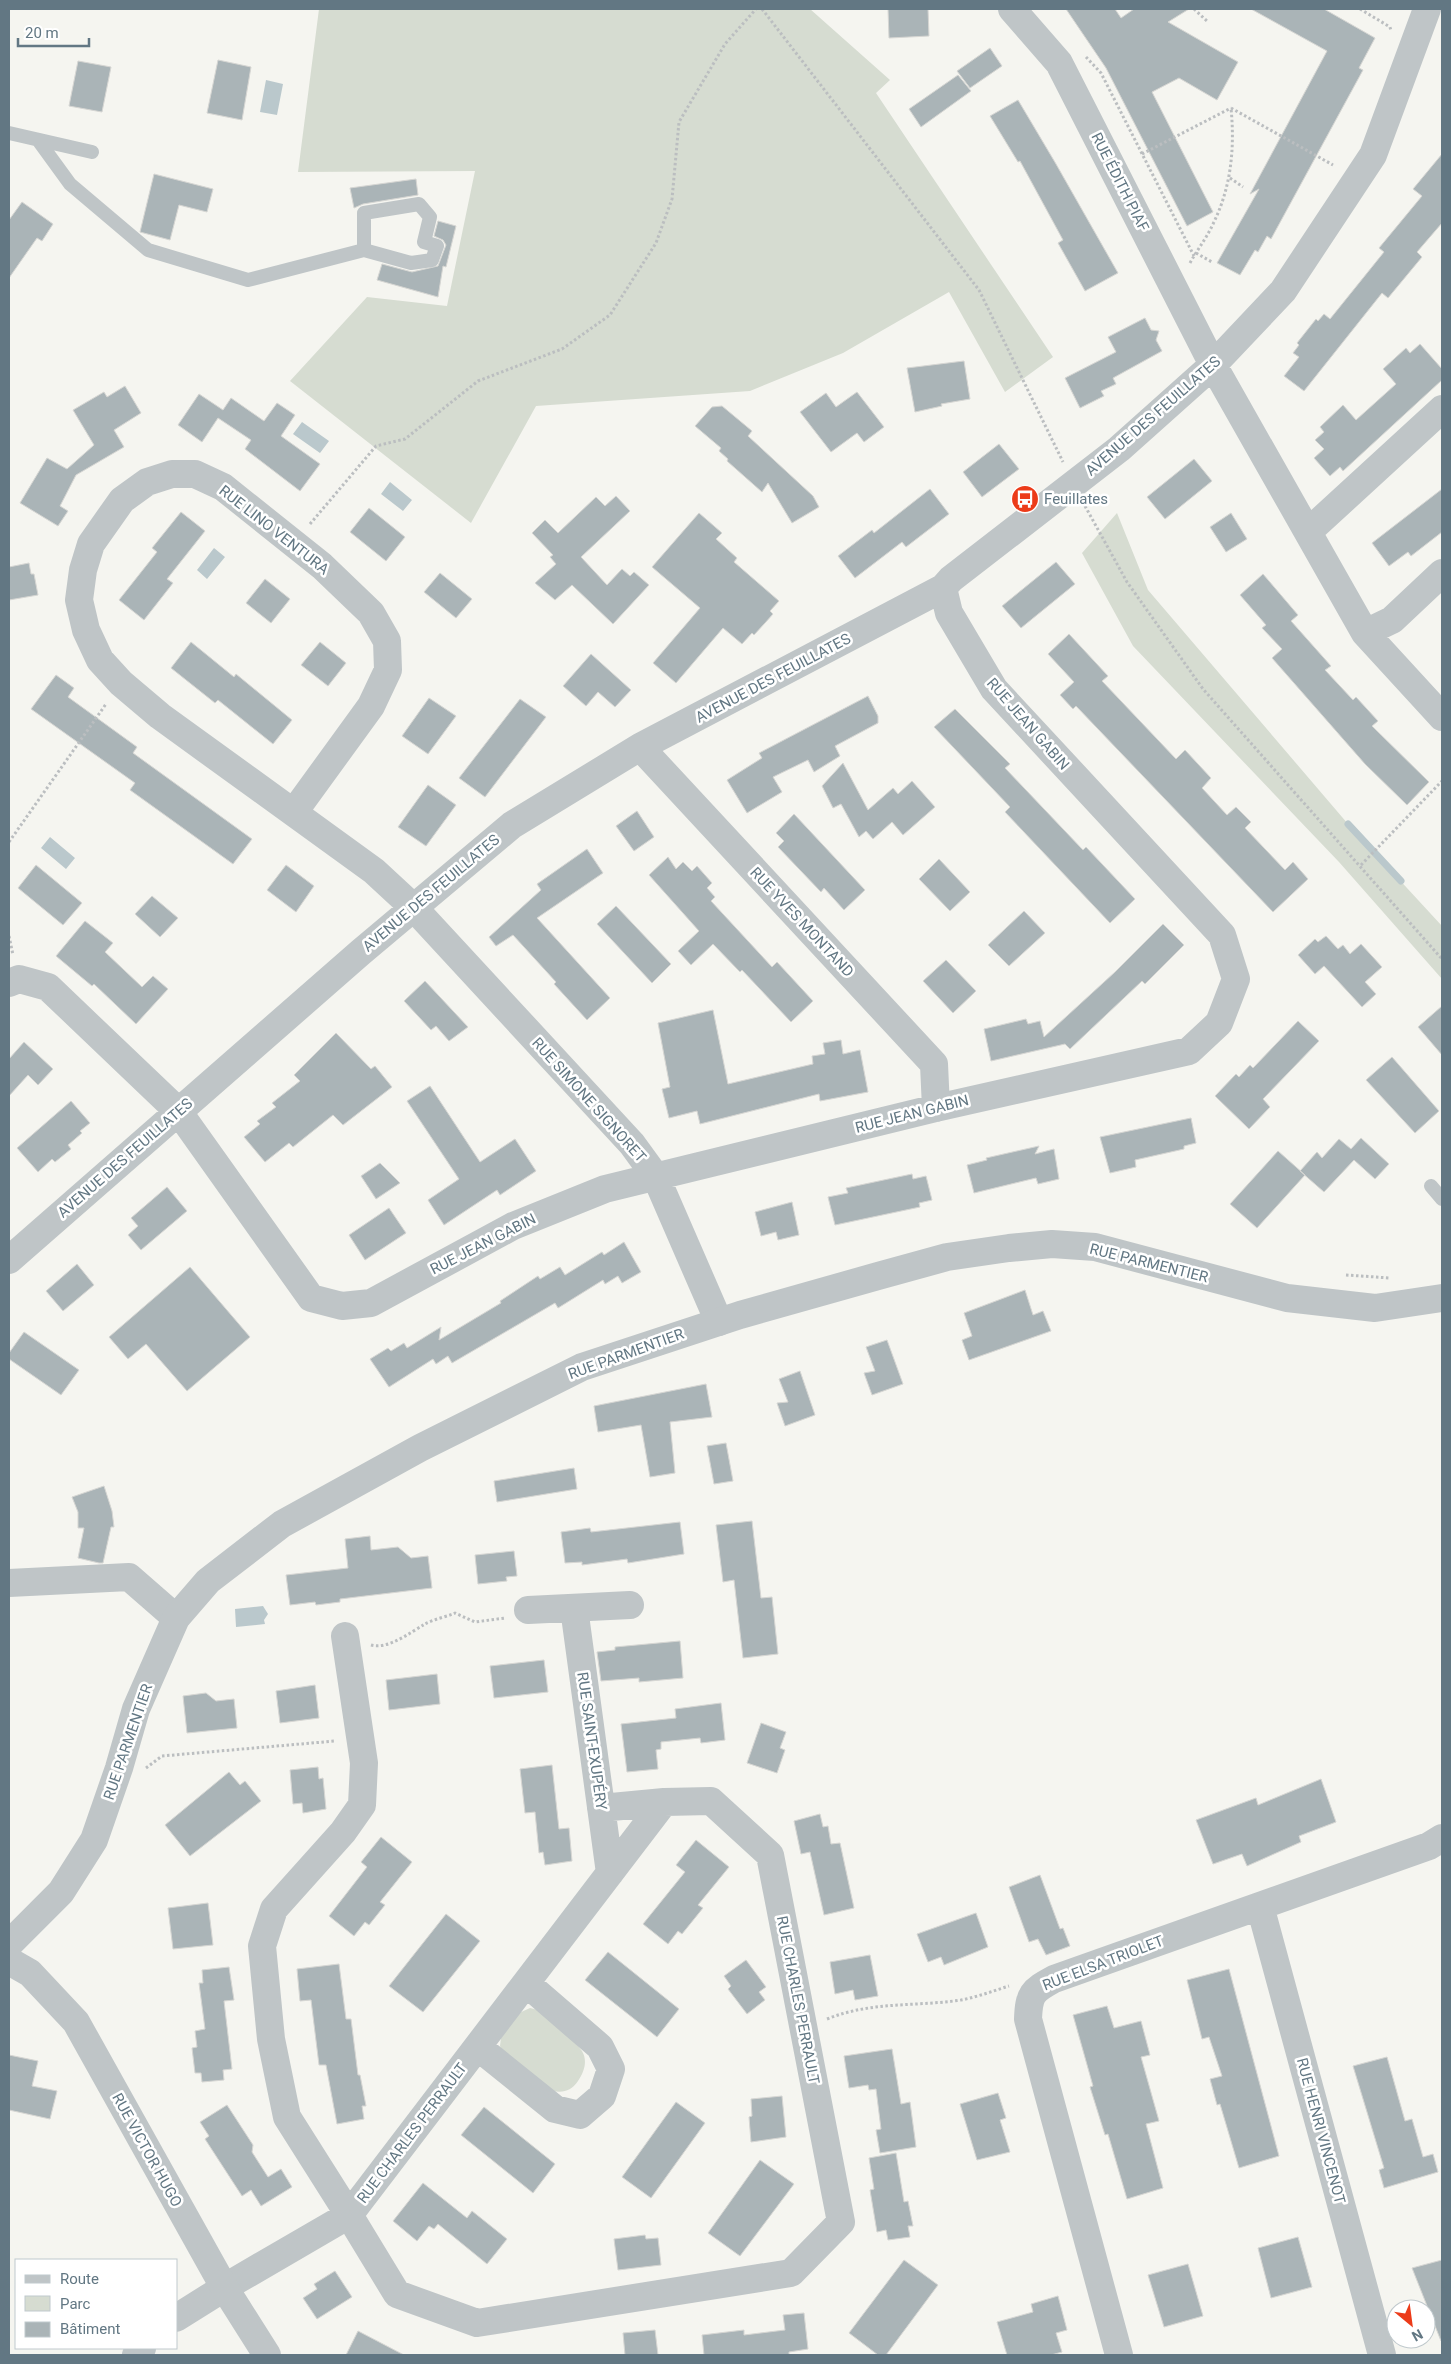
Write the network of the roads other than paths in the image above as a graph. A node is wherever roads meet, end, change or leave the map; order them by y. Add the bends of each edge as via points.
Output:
1 (1012, 9) edge
2 (1429, 12) edge
3 (9, 133) edge
4 (38, 140) junction
5 (92, 152) dead end
6 (364, 250) junction
7 (1213, 365) junction
8 (1442, 409) edge
9 (1308, 532) junction
10 (1442, 573) edge
11 (943, 588) junction
12 (1365, 633) junction
13 (1442, 717) edge
14 (640, 747) junction
15 (294, 812) junction
16 (414, 908) junction
17 (9, 983) edge
18 (936, 1108) junction
19 (178, 1111) junction
20 (656, 1177) junction
21 (1431, 1186) dead end
22 (1442, 1199) edge
23 (9, 1260) edge
24 (1442, 1298) edge
25 (719, 1322) junction
26 (9, 1583) edge
27 (630, 1605) dead end
28 (574, 1608) junction
29 (528, 1610) road end
30 (176, 1618) junction
31 (345, 1636) road end
32 (664, 1802) junction
33 (601, 1808) junction
34 (1442, 1838) edge
35 (610, 1873) junction
36 (1260, 1906) junction
37 (9, 1944) edge
38 (9, 1961) edge
39 (526, 1983) junction
40 (478, 2046) junction
41 (349, 2215) junction
42 (224, 2287) junction
43 (178, 2317) edge
44 (267, 2355) edge
45 (1119, 2355) edge
46 (1382, 2355) edge

1 - 7 street, RUE ÉDITH PIAF via 1059,63
2 - 7 street, AVENUE DES FEUILLATES via 1373,155 1283,291
3 - 4 lane
4 - 5 lane
4 - 6 lane via 70,184 148,250 248,280
6 - 6 lane via 364,213 418,204 430,217 424,242 437,246 432,260 411,263
7 - 9 street, RUE ÉDITH PIAF
7 - 11 street, AVENUE DES FEUILLATES via 1119,449
8 - 9 street
9 - 12 street, RUE ÉDITH PIAF
10 - 12 street via 1392,620
11 - 14 street, AVENUE DES FEUILLATES
11 - 18 street, RUE JEAN GABIN via 949,613 994,690 1222,935 1236,979 1219,1023 1188,1051
12 - 13 street, RUE ÉDITH PIAF
14 - 16 street, AVENUE DES FEUILLATES via 512,825
14 - 18 street, RUE YVES MONTAND via 934,1064
15 - 15 street, RUE LINO VENTURA via 160,716 121,684 100,660 86,630 79,600 82,570 91,544 122,500 147,482 172,474 195,474 224,487 322,566 371,613 387,641 388,670 371,706
15 - 16 street, RUE LINO VENTURA via 374,871
16 - 19 street, AVENUE DES FEUILLATES
16 - 20 street, RUE SIMONE SIGNORET via 632,1144
17 - 19 street, RUE JEAN GABIN via 19,979 48,987
18 - 20 street, RUE JEAN GABIN
19 - 20 street, RUE JEAN GABIN via 311,1298 342,1306 371,1304 513,1226 605,1189
19 - 23 street, AVENUE DES FEUILLATES
20 - 25 street, RUE SIMONE SIGNORET
21 - 22 lane
24 - 25 street, RUE PARMENTIER via 1375,1308 1287,1298 1095,1247 1052,1244 947,1257
25 - 30 street, RUE PARMENTIER via 582,1367 420,1448 282,1524 208,1581
26 - 30 street via 129,1577
27 - 28 street
28 - 29 street
28 - 33 street, RUE SAINT-EXUPÉRY
30 - 37 street, RUE PARMENTIER via 136,1708 94,1840 61,1892
31 - 41 street via 364,1763 362,1805 343,1832 274,1909 262,1946 271,2039 287,2118
32 - 33 street
32 - 35 street, RUE CHARLES PERRAULT
32 - 41 street, RUE CHARLES PERRAULT via 711,1801 770,1855 841,2222 791,2273 477,2323 397,2294
33 - 35 street, RUE SAINT-EXUPÉRY
34 - 36 street, RUE ELSA TRIOLET via 1429,1846
35 - 39 street, RUE CHARLES PERRAULT
36 - 45 street, RUE ELSA TRIOLET via 1036,1988 1023,1989 1029,2000 1028,2019
36 - 46 street, RUE HENRI VINCENOT
38 - 42 street, RUE VICTOR HUGO via 30,1973 76,2022
39 - 40 street, RUE CHARLES PERRAULT
39 - 40 street via 600,2046 612,2069 602,2096 580,2115 555,2109
40 - 41 street, RUE CHARLES PERRAULT
41 - 42 street, RUE CHARLES PERRAULT
42 - 43 street, RUE CHARLES PERRAULT
42 - 44 street, RUE VICTOR HUGO

